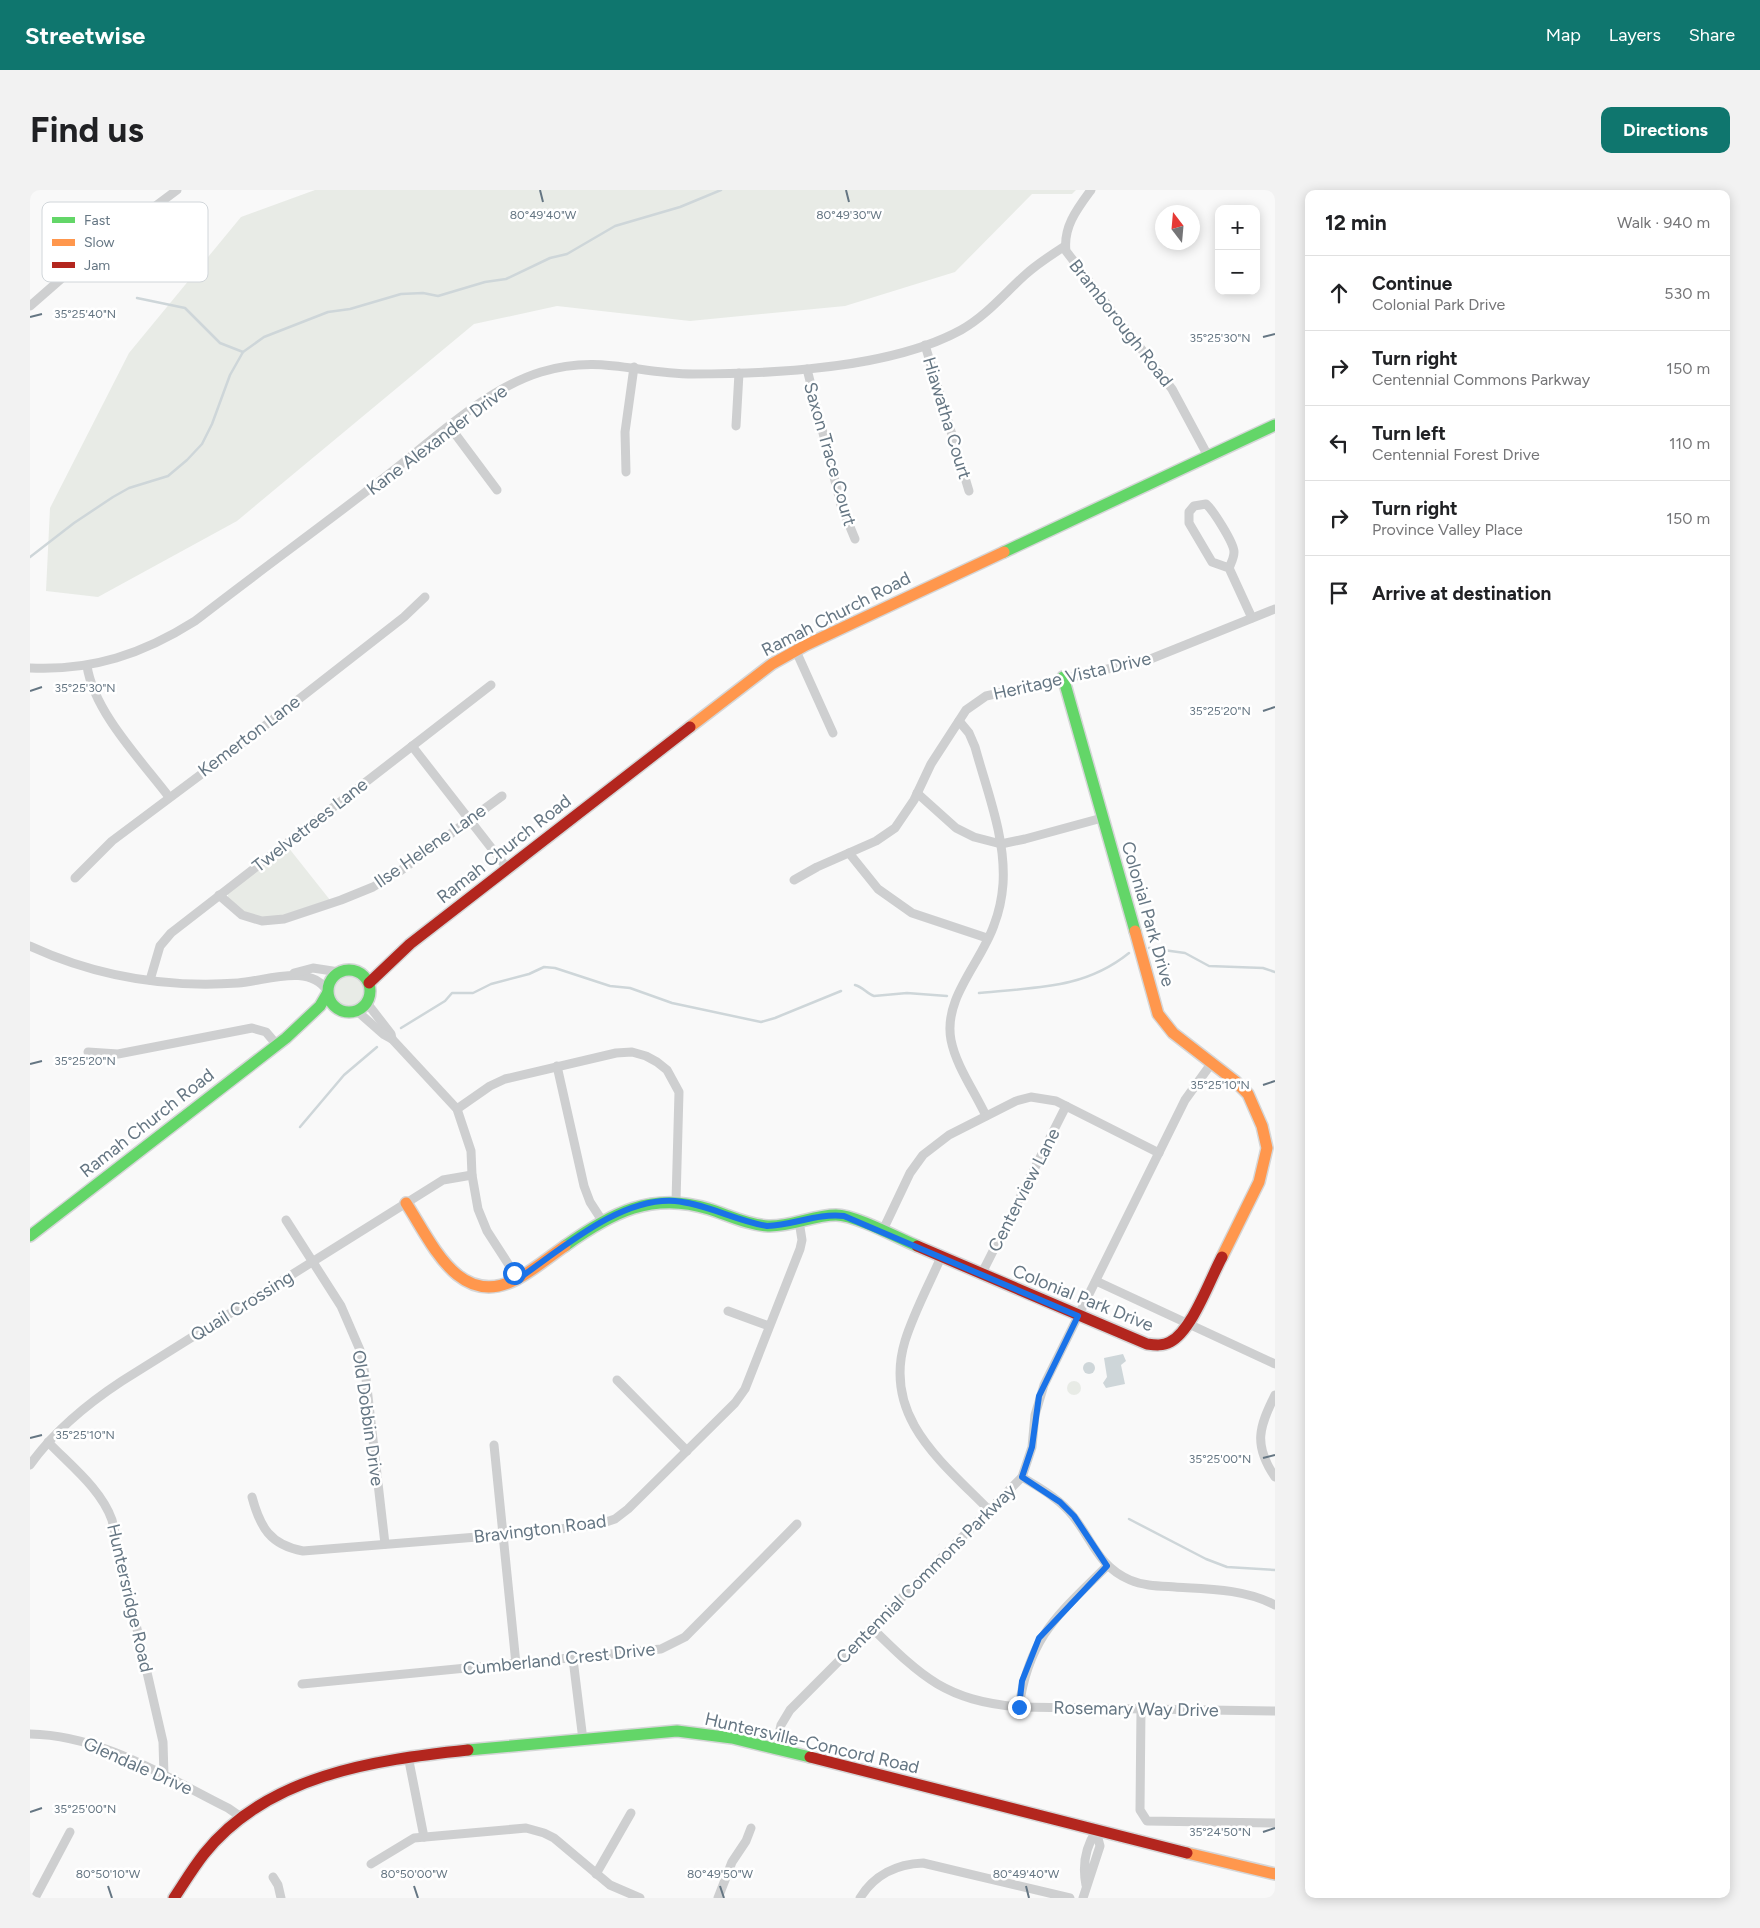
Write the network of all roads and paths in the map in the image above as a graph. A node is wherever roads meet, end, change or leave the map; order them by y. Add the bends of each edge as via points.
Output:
1 (177, 190) edge
2 (1091, 190) edge
3 (161, 202) edge
4 (1065, 246) junction
5 (57, 282) edge
6 (30, 306) edge
7 (925, 345) junction
8 (634, 367) junction
9 (807, 369) junction
10 (739, 373) junction
11 (1275, 425) edge
12 (736, 426) dead end
13 (450, 427) junction
14 (1208, 456) junction
15 (626, 472) dead end
16 (497, 490) dead end
17 (968, 491) dead end
18 (855, 539) dead end
19 (1229, 568) junction
20 (426, 597) dead end
21 (1275, 609) edge
22 (1252, 618) junction
23 (796, 651) junction
24 (87, 666) junction
25 (30, 668) edge
26 (1063, 677) junction
27 (491, 685) dead end
28 (959, 721) junction
29 (833, 733) dead end
30 (412, 746) junction
31 (917, 793) junction
32 (502, 796) dead end
33 (169, 797) junction
34 (1102, 818) junction
35 (469, 820) junction
36 (1001, 844) junction
37 (849, 854) junction
38 (507, 868) junction
39 (75, 878) dead end
40 (794, 880) dead end
41 (219, 895) junction
42 (987, 938) junction
43 (410, 944) junction
44 (30, 946) edge
45 (339, 972) junction
46 (360, 972) junction
47 (282, 977) junction
48 (150, 980) junction
49 (369, 983) junction
50 (327, 992) junction
51 (367, 1003) junction
52 (336, 1009) junction
53 (357, 1011) junction
54 (392, 1039) junction
55 (282, 1042) junction
56 (88, 1052) dead end
57 (1211, 1064) junction
58 (557, 1066) junction
59 (1066, 1106) junction
60 (457, 1109) junction
61 (986, 1116) junction
62 (1271, 1148) edge
63 (1159, 1153) junction
64 (472, 1175) junction
65 (676, 1201) junction
66 (406, 1203) junction
67 (286, 1220) dead end
68 (799, 1221) junction
69 (603, 1222) junction
70 (882, 1232) junction
71 (30, 1236) edge
72 (941, 1257) junction
73 (313, 1262) junction
74 (981, 1275) junction
75 (518, 1279) junction
76 (1096, 1281) junction
77 (728, 1311) dead end
78 (1078, 1316) junction
79 (1188, 1324) junction
80 (769, 1326) junction
81 (1275, 1364) edge
82 (617, 1380) dead end
83 (1275, 1395) edge
84 (48, 1442) junction
85 (494, 1445) dead end
86 (687, 1450) junction
87 (30, 1465) edge
88 (1022, 1477) junction
89 (1275, 1477) edge
90 (252, 1497) dead end
91 (989, 1510) junction
92 (797, 1524) dead end
93 (502, 1535) junction
94 (384, 1544) junction
95 (1107, 1566) junction
96 (1275, 1605) edge
97 (872, 1628) junction
98 (573, 1659) junction
99 (516, 1664) junction
100 (302, 1684) dead end
101 (1019, 1707) junction
102 (1141, 1709) junction
103 (1275, 1711) edge
104 (30, 1734) edge
105 (583, 1740) junction
106 (775, 1750) junction
107 (408, 1756) junction
108 (164, 1776) junction
109 (631, 1813) dead end
110 (241, 1817) junction
111 (1275, 1823) edge
112 (750, 1828) dead end
113 (1096, 1831) junction
114 (70, 1832) dead end
115 (424, 1837) junction
116 (371, 1864) dead end
117 (596, 1874) junction
118 (1275, 1874) edge
119 (273, 1877) dead end
120 (35, 1898) edge
121 (174, 1898) edge
122 (281, 1898) edge
123 (640, 1898) edge
124 (718, 1898) edge
125 (860, 1898) edge
126 (1070, 1898) edge
127 (1083, 1898) edge

1 - 3 street
2 - 4 street, Bramborough Road via 1073,215 1064,239
4 - 7 street, Kane Alexander Drive via 1036,265 980,317 961,330
4 - 14 street, Bramborough Road via 1073,263 1172,389
5 - 6 street
7 - 9 street, Kane Alexander Drive via 886,356
7 - 17 street, Hiawatha Court
8 - 10 street, Kane Alexander Drive via 677,374
8 - 13 street, Kane Alexander Drive via 587,362 539,372 493,394
8 - 15 street via 625,432
9 - 10 street, Kane Alexander Drive
9 - 18 street, Saxon Trace Court via 841,505
10 - 12 street
11 - 14 main road, Ramah Church Road
13 - 16 street
13 - 24 street, Kane Alexander Drive via 195,621 135,653
14 - 23 main road, Ramah Church Road
19 - 19 street via 1234,553 1230,540 1211,508 1206,504 1194,506 1189,512 1190,523 1212,562
19 - 22 street
20 - 33 street, Kemerton Lane
21 - 22 street, Heritage Vista Drive
22 - 26 street, Heritage Vista Drive via 1148,660
23 - 29 street
23 - 38 main road, Ramah Church Road via 772,664
24 - 25 street, Kane Alexander Drive
24 - 33 street via 91,689 104,712
26 - 28 street, Heritage Vista Drive via 986,696 966,710
26 - 34 main road, Colonial Park Drive
27 - 30 street, Twelvetrees Lane
28 - 31 street, Heritage Vista Drive via 931,764
28 - 36 street via 975,747
30 - 35 street
30 - 41 street, Twelvetrees Lane
31 - 36 street via 956,828
31 - 37 street, Heritage Vista Drive via 895,828
32 - 35 street, Ilse Helene Lane
33 - 39 street, Kemerton Lane via 112,840
34 - 36 street
34 - 57 main road, Colonial Park Drive via 1158,1014 1163,1024
35 - 38 street
35 - 41 street, Ilse Helene Lane via 373,887 284,919 252,919 233,909
36 - 42 street via 1003,885 997,917
37 - 40 street, Heritage Vista Drive
37 - 42 street via 878,889 912,913
38 - 43 main road, Ramah Church Road
41 - 48 street, Twelvetrees Lane via 166,938 157,954
42 - 61 street via 954,1003 950,1025 956,1054
43 - 46 main road, Ramah Church Road
43 - 49 main road, Ramah Church Road
44 - 48 street via 89,969
45 - 46 main road, Ramah Church Road
45 - 47 street via 313,968
45 - 50 main road, Ramah Church Road via 330,981
46 - 49 main road
47 - 48 street via 215,984
47 - 50 street via 312,978 320,982
49 - 51 main road
50 - 52 main road
50 - 55 main road, Ramah Church Road via 320,1006
51 - 53 main road
51 - 54 street
52 - 53 main road
52 - 55 main road, Ramah Church Road via 326,1012
53 - 54 street
54 - 60 street
55 - 56 street via 252,1028 118,1054
55 - 71 main road, Ramah Church Road
57 - 62 main road, Colonial Park Drive via 1248,1094
57 - 63 street, Centennial Commons Parkway via 1185,1100
58 - 60 street via 505,1079
58 - 65 street via 632,1052 646,1056 667,1070 679,1092 680,1104
58 - 69 street via 584,1186
59 - 61 street via 1046,1098 1031,1097
59 - 63 street
59 - 74 street, Centerview Lane
60 - 64 street via 471,1151
61 - 70 street via 949,1135 923,1155 910,1173
62 - 79 main road, Colonial Park Drive via 1259,1182
63 - 76 street, Centennial Commons Parkway
64 - 66 street, Quail Crossing via 443,1180
64 - 75 street via 478,1209 487,1231
65 - 68 main road, Colonial Park Drive via 767,1226
65 - 69 main road, Colonial Park Drive via 639,1205
66 - 73 street, Quail Crossing
66 - 75 main road, Colonial Park Drive via 455,1276 481,1288 500,1287
67 - 73 street, Old Dobbin Drive
68 - 70 main road, Colonial Park Drive via 825,1214 844,1216
68 - 80 street, Bravington Road via 800,1249
69 - 75 main road, Colonial Park Drive
70 - 72 main road, Colonial Park Drive
72 - 74 main road, Colonial Park Drive
72 - 91 street via 905,1342 900,1361 900,1385 913,1427 924,1443
73 - 84 street, Quail Crossing via 106,1391
73 - 94 street, Old Dobbin Drive via 341,1306 360,1350
74 - 78 main road, Colonial Park Drive
76 - 78 street, Centennial Commons Parkway
76 - 79 street
77 - 80 street
78 - 79 main road, Colonial Park Drive via 1159,1346 1168,1345 1178,1338
78 - 88 street, Centennial Commons Parkway via 1039,1396 1032,1447
79 - 81 street
80 - 86 street, Bravington Road via 745,1389
82 - 86 street
83 - 89 street via 1262,1421 1260,1438 1262,1453
84 - 87 street, Quail Crossing
84 - 108 street, Huntersridge Road via 98,1494 112,1520 164,1742
85 - 93 street
86 - 93 street, Bravington Road via 616,1519 597,1525
88 - 91 street, Centennial Commons Parkway
88 - 95 street via 1060,1502 1074,1516
90 - 94 street, Bravington Road via 257,1518 265,1531 294,1549 325,1550
91 - 97 street, Centennial Commons Parkway
92 - 98 street, Cumberland Crest Drive via 677,1642 661,1649
93 - 94 street, Bravington Road
93 - 99 street
95 - 96 street via 1131,1580 1149,1585 1219,1590 1244,1594
95 - 101 street via 1039,1638 1022,1681
97 - 101 street, Rosemary Way Drive via 909,1665 934,1684 986,1704
97 - 106 street, Centennial Commons Parkway via 790,1710
98 - 99 street, Cumberland Crest Drive
98 - 105 street
99 - 100 street, Cumberland Crest Drive
101 - 102 street, Rosemary Way Drive
102 - 103 street, Rosemary Way Drive
102 - 111 street via 1140,1810 1147,1821
104 - 108 street, Glendale Drive via 64,1736 91,1743
105 - 106 main road, Huntersville-Concord Road via 677,1731 710,1734
105 - 107 main road, Huntersville-Concord Road
106 - 113 main road, Huntersville-Concord Road
107 - 110 main road, Huntersville-Concord Road via 367,1762 320,1776
107 - 115 street
108 - 110 street, Glendale Drive
109 - 117 street
110 - 121 main road, Huntersville-Concord Road via 198,1859
112 - 124 street
113 - 118 main road, Huntersville-Concord Road
113 - 127 street via 1100,1846
114 - 120 street
115 - 116 street via 409,1840
115 - 117 street via 512,1828 537,1830 554,1838
117 - 123 street via 610,1885
119 - 122 street
125 - 126 street via 879,1877 902,1865 923,1863

